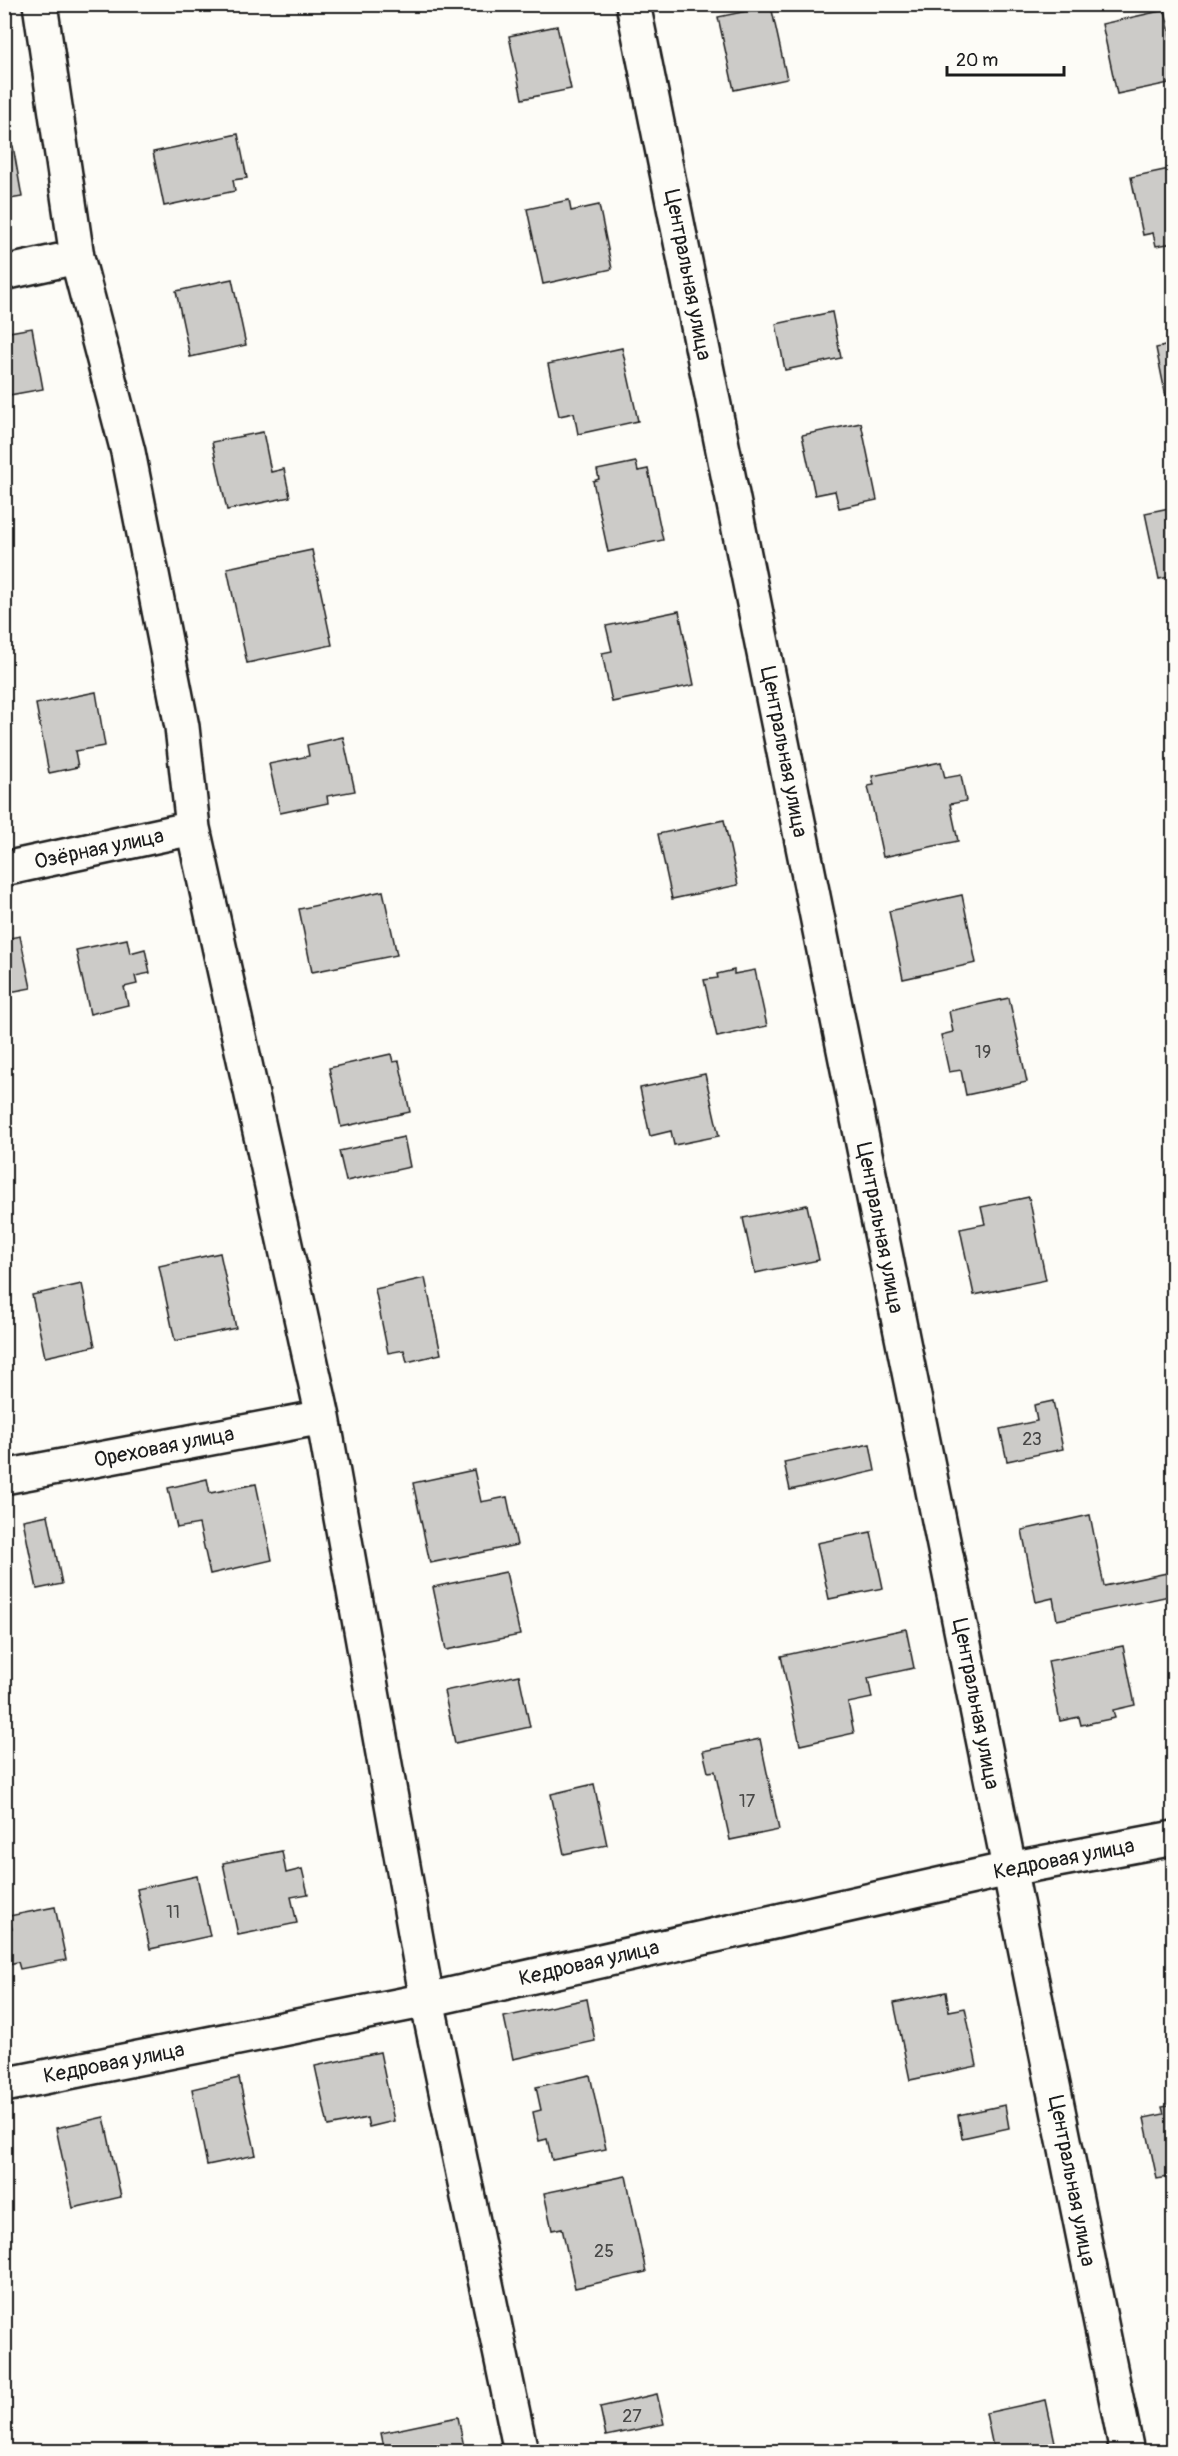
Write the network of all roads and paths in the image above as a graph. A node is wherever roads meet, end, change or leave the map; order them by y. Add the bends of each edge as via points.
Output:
1 (40, 4) edge
2 (633, 4) edge
3 (77, 257) junction
4 (4, 273) edge
5 (193, 828) junction
6 (4, 869) edge
7 (323, 1417) junction
8 (4, 1477) edge
9 (1173, 1839) edge
10 (1009, 1869) junction
11 (427, 2000) junction
12 (4, 2085) edge
13 (521, 2451) edge
14 (1127, 2451) edge

1 - 3 street
2 - 10 street, Центральная улица
3 - 4 street
3 - 5 street via 128,452 182,727
5 - 6 street, Озёрная улица
5 - 7 street
7 - 8 street, Ореховая улица
7 - 11 street
9 - 10 street, Кедровая улица
10 - 11 street, Кедровая улица
10 - 14 street, Центральная улица
11 - 12 street, Кедровая улица
11 - 13 street

